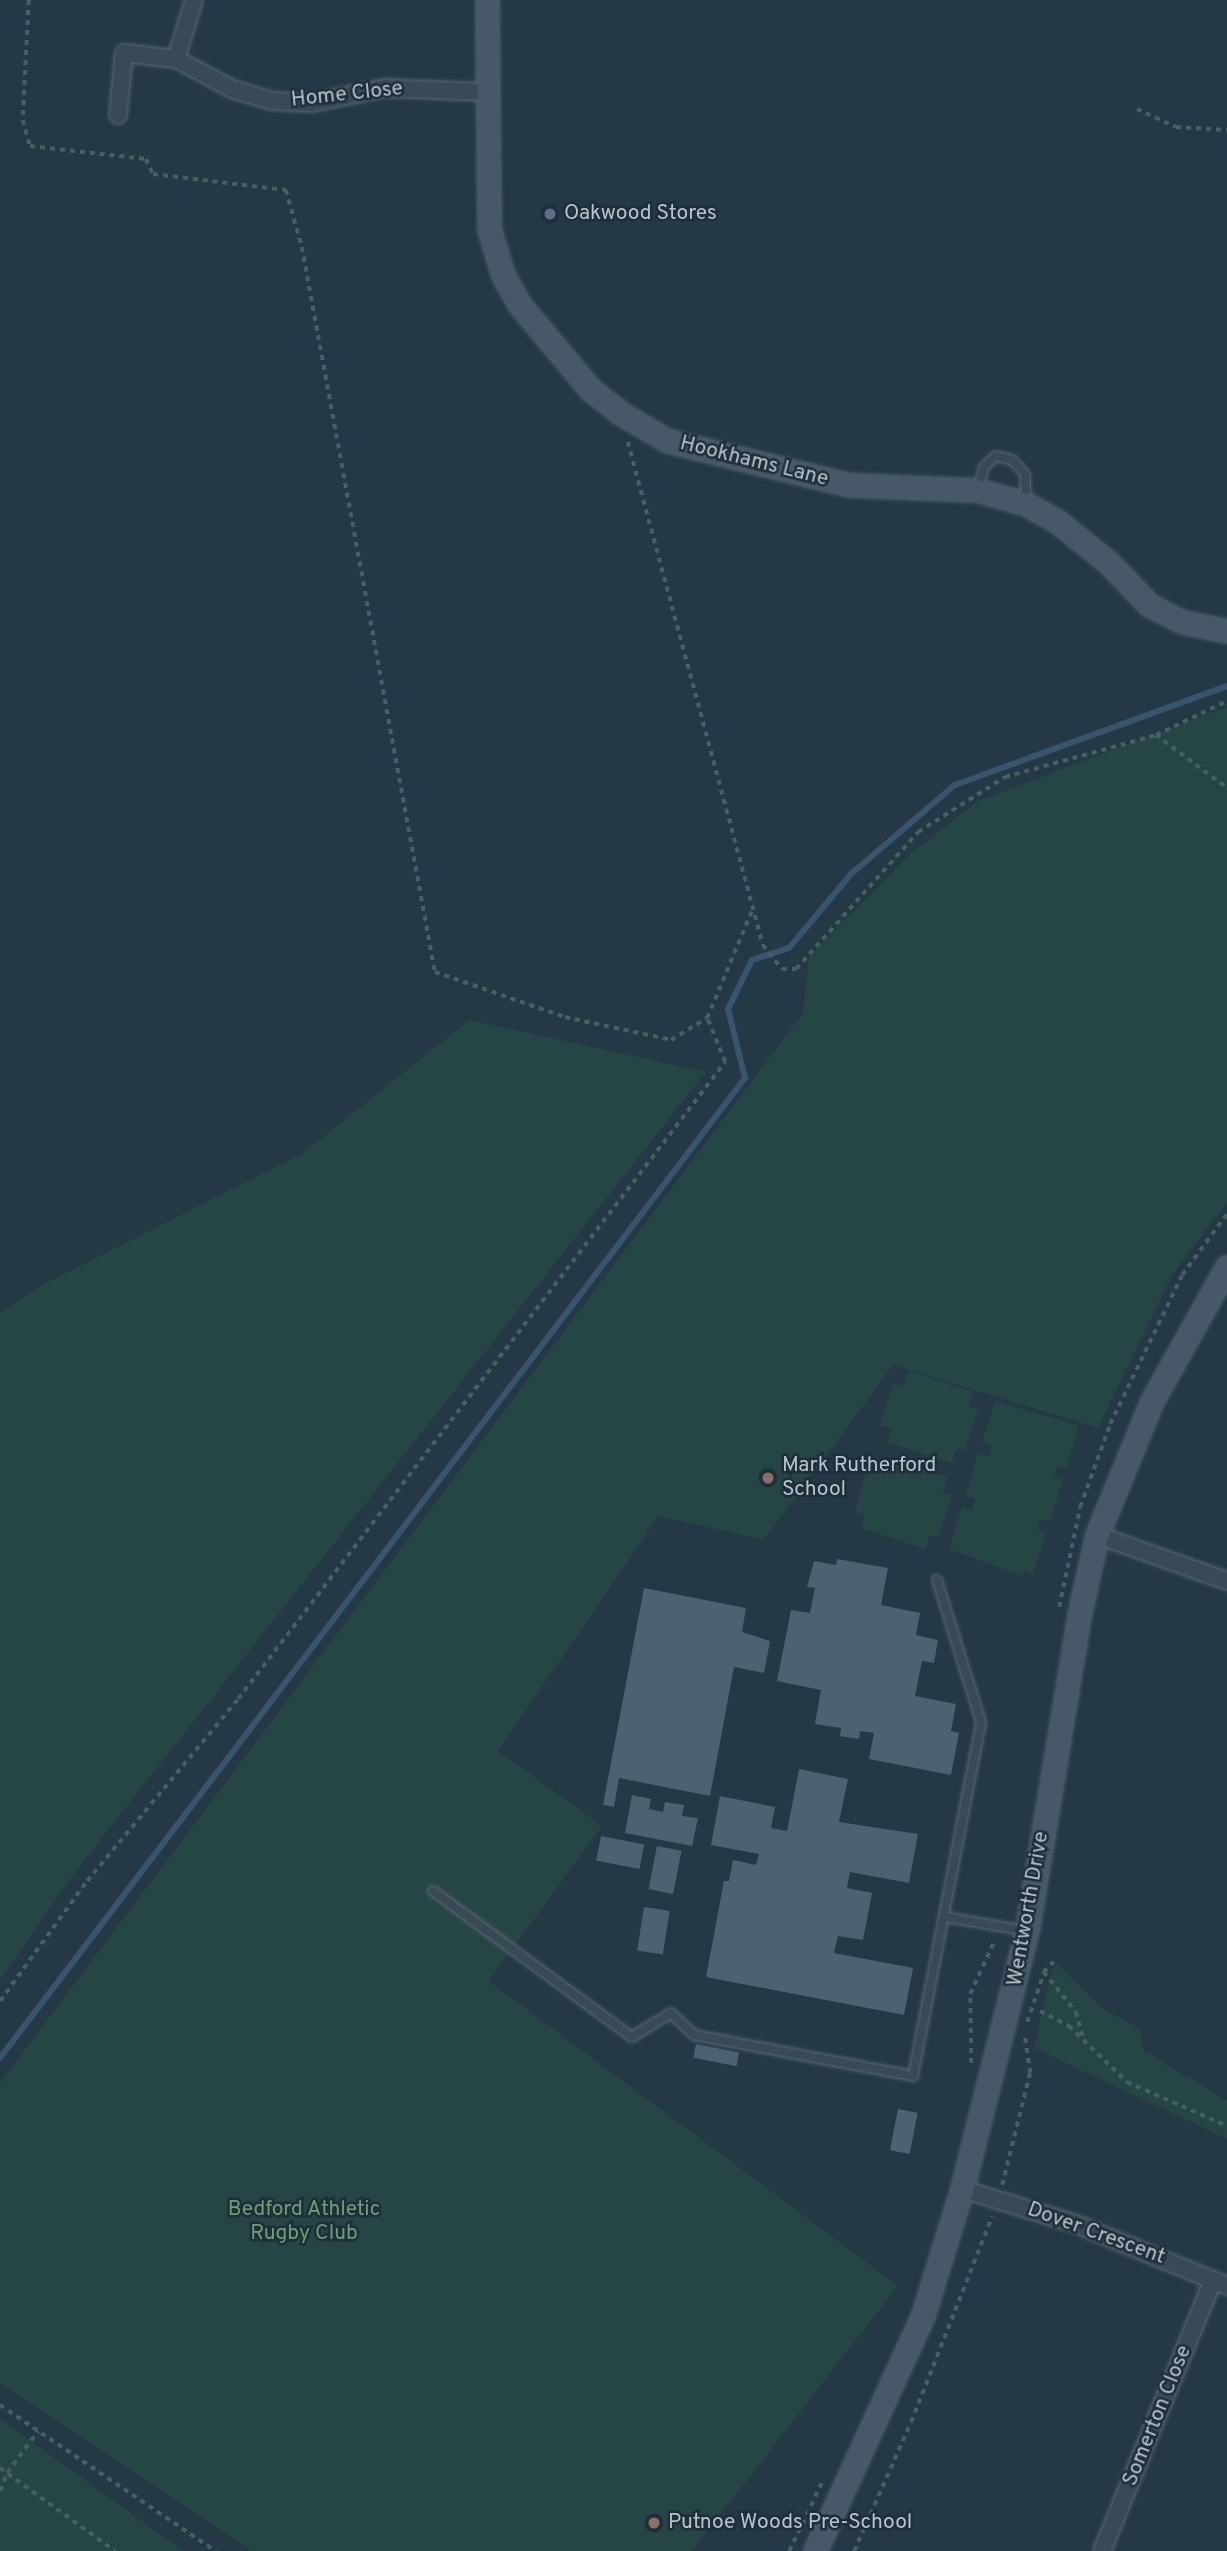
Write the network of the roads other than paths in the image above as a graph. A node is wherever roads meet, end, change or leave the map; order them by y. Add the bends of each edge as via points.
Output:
1 (194, 0) edge
2 (486, 0) edge
3 (176, 59) junction
4 (486, 92) junction
5 (118, 115) dead end
6 (977, 490) junction
7 (1026, 504) junction
8 (1227, 631) edge
9 (1227, 1267) edge
10 (1097, 1535) junction
11 (937, 1580) dead end
12 (1227, 1581) edge
13 (433, 1891) dead end
14 (945, 1917) junction
15 (1027, 1931) junction
16 (962, 2189) junction
17 (1220, 2283) edge
18 (815, 2551) edge
19 (1102, 2551) edge

1 - 3 street
2 - 4 street, Hookhams Lane
3 - 4 street, Home Close via 232,89 272,102 311,103 385,88
3 - 5 street, Home Close via 124,53
4 - 6 street, Hookhams Lane via 489,229 503,275 519,304 591,390 668,441 850,485
6 - 7 street, Hookhams Lane
6 - 7 lane via 984,467 996,456 1013,460 1026,474
7 - 8 street, Hookhams Lane via 1058,522 1149,605 1183,622
9 - 10 street, Wentworth Drive via 1152,1401
10 - 12 street
10 - 15 street, Wentworth Drive
11 - 14 lane via 981,1723
13 - 14 lane via 632,2037 671,2013 694,2035 912,2076
14 - 15 lane
15 - 16 street, Wentworth Drive
16 - 17 street, Dover Crescent via 1126,2242
16 - 18 street, Wentworth Drive via 923,2315
17 - 19 street, Somerton Close

